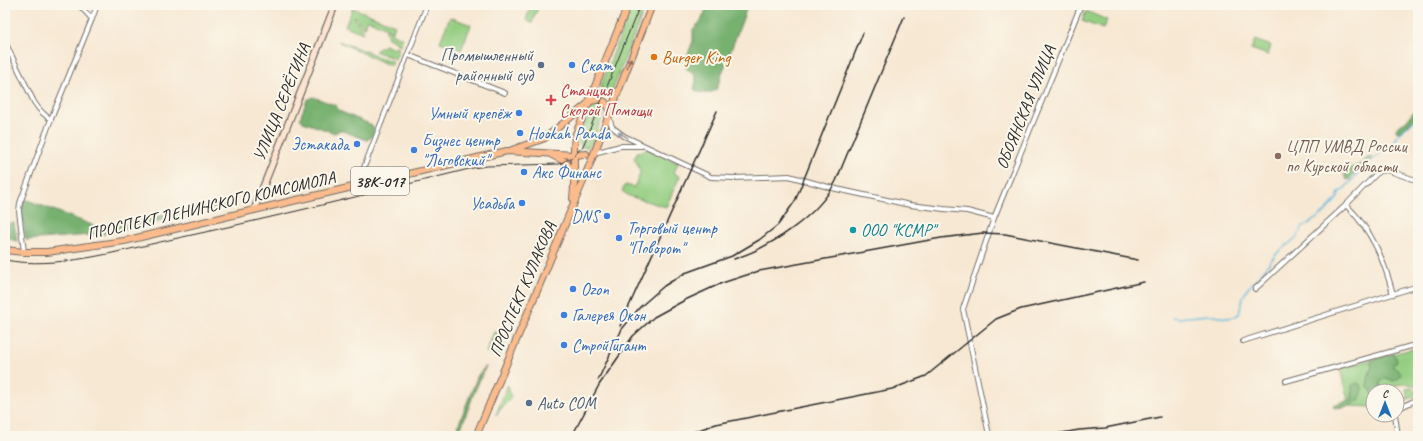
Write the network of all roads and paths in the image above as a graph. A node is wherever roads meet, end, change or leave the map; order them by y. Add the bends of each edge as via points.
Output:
1 (79, 5) edge
2 (97, 5) edge
3 (335, 5) edge
4 (427, 5) edge
5 (628, 5) edge
6 (652, 5) edge
7 (1080, 5) edge
8 (92, 19) junction
9 (5, 42) edge
10 (408, 55) junction
11 (505, 93) dead end
12 (588, 104) junction
13 (609, 112) junction
14 (51, 119) junction
15 (575, 136) junction
16 (648, 147) junction
17 (507, 151) junction
18 (535, 152) junction
19 (594, 153) junction
20 (586, 154) junction
21 (574, 155) junction
22 (574, 180) junction
23 (1418, 181) edge
24 (360, 186) junction
25 (1346, 205) junction
26 (571, 207) junction
27 (254, 210) junction
28 (994, 218) junction
29 (5, 250) edge
30 (24, 252) junction
31 (1418, 286) edge
32 (1255, 289) dead end
33 (1393, 294) junction
34 (1243, 341) dead end
35 (1418, 345) edge
36 (1286, 381) dead end
37 (1418, 399) edge
38 (1405, 405) edge
39 (1396, 423) edge
40 (989, 435) dead end
41 (476, 436) edge
42 (1398, 436) edge

1 - 8 street
2 - 8 street
3 - 27 main road, УЛИЦА СЕРЁГИНА
4 - 10 street
5 - 12 main road
13 -> 6 main road
7 - 28 street, ОБОЯНСКАЯ УЛИЦА
8 - 14 street
9 - 14 street via 34,102 45,116
10 - 11 street
10 - 24 street via 360,175
12 - 13 main road via 602,100 607,104
12 - 15 main road
12 - 17 main road via 545,138
16 -> 13 street via 617,132 610,121
13 - 19 main road, ПРОСПЕКТ КУЛАКОВА
14 - 30 street via 20,203
15 - 20 main road via 576,148
15 - 21 main road
16 - 19 street via 620,146
16 - 28 street via 711,177 789,176 910,205 944,210 967,210
17 - 18 main road, ПРОСПЕКТ ЛЕНИНСКОГО КОМСОМОЛА
17 - 24 main road, ПРОСПЕКТ ЛЕНИНСКОГО КОМСОМОЛА / 38К-017
18 - 21 main road, ПРОСПЕКТ ЛЕНИНСКОГО КОМСОМОЛА
18 - 22 main road via 554,156 566,162
19 - 20 main road, ПРОСПЕКТ ЛЕНИНСКОГО КОМСОМОЛА
19 - 26 main road, ПРОСПЕКТ КУЛАКОВА
20 - 21 main road, ПРОСПЕКТ ЛЕНИНСКОГО КОМСОМОЛА
21 - 22 main road
22 - 26 main road
23 - 25 street via 1384,169
24 - 27 main road, ПРОСПЕКТ ЛЕНИНСКОГО КОМСОМОЛА / 38К-017
25 - 32 street
25 - 33 street via 1365,225 1382,256
26 - 41 main road, ПРОСПЕКТ КУЛАКОВА
27 - 30 main road, ПРОСПЕКТ ЛЕНИНСКОГО КОМСОМОЛА / 38К-017 via 124,241
28 - 40 street, ОБОЯНСКАЯ УЛИЦА via 963,309
29 - 30 main road, ПРОСПЕКТ ЛЕНИНСКОГО КОМСОМОЛА / 38К-017
31 - 33 street
33 - 34 street
35 - 36 street
37 - 38 street
39 - 42 street

